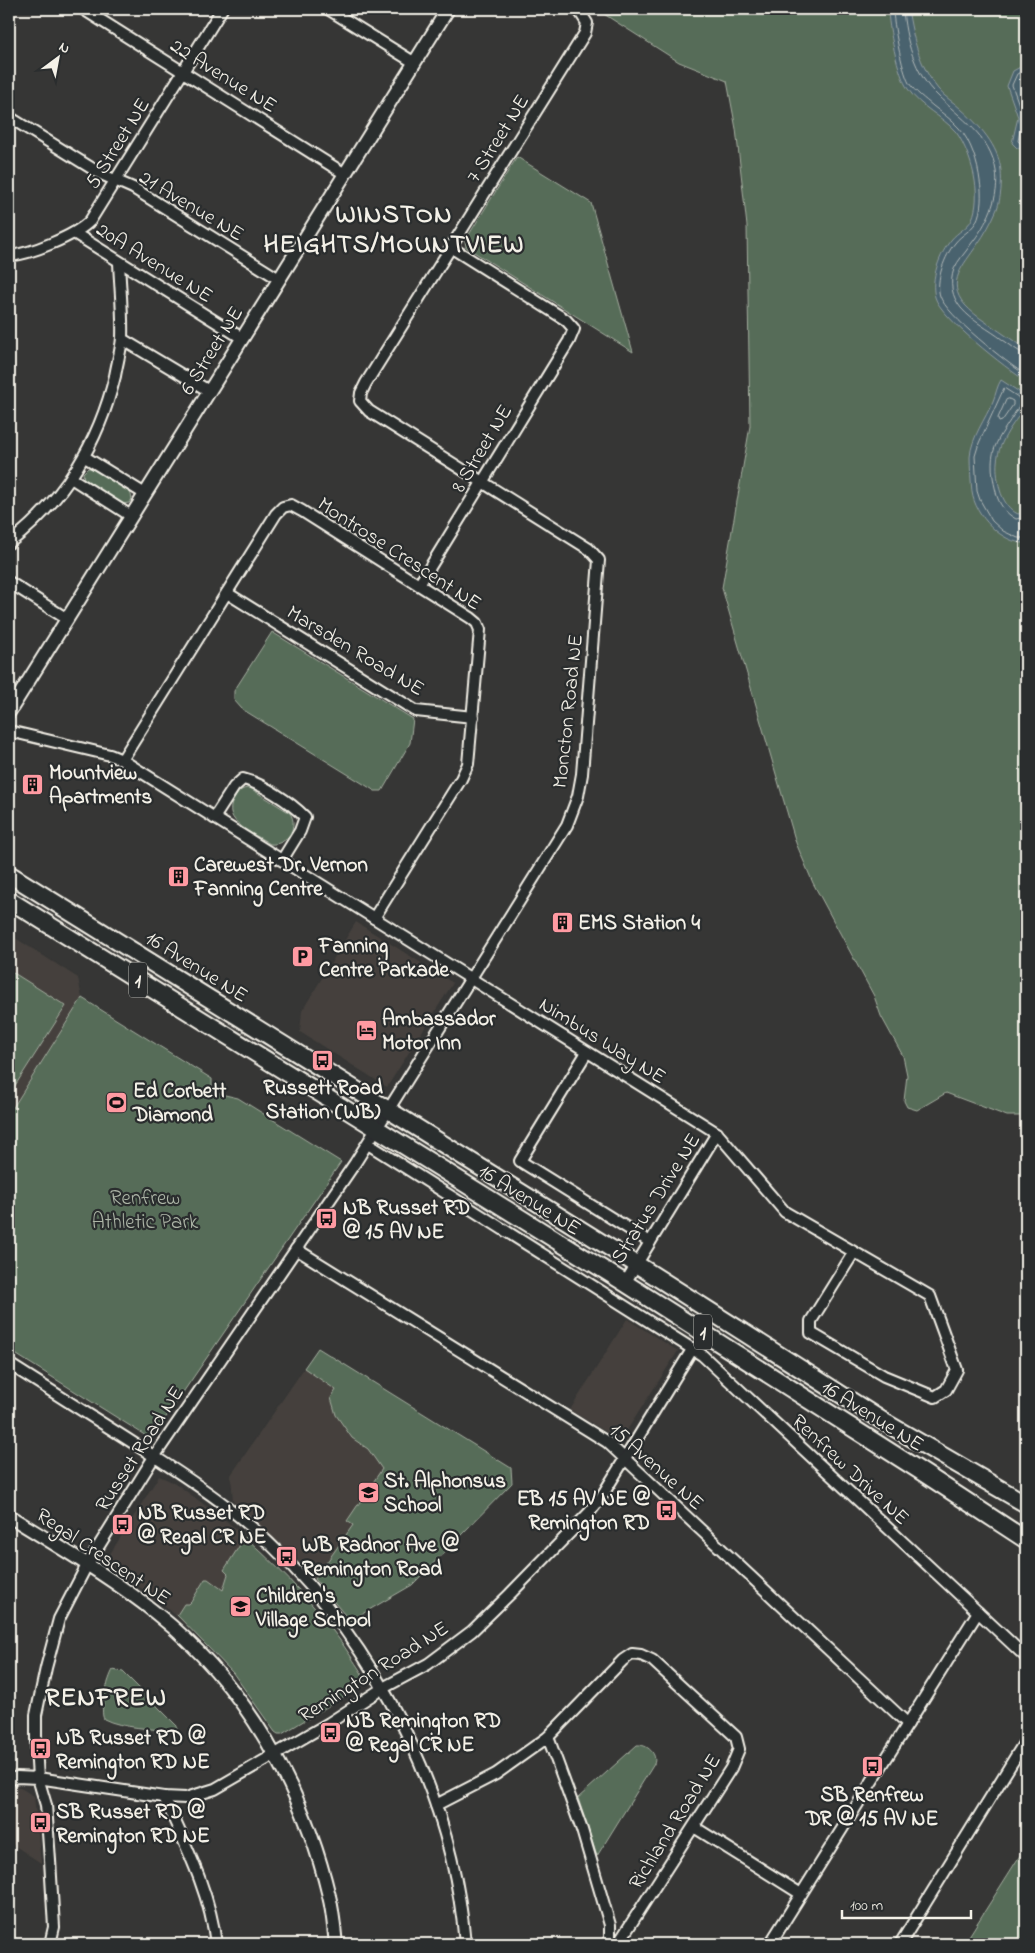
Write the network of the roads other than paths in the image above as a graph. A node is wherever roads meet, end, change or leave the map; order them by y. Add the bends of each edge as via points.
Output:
1 (83, 9) edge
2 (222, 9) edge
3 (328, 9) edge
4 (448, 9) edge
5 (576, 9) edge
6 (415, 63) junction
7 (183, 72) junction
8 (9, 117) edge
9 (345, 174) junction
10 (115, 182) junction
11 (74, 233) junction
12 (452, 248) junction
13 (9, 256) edge
14 (119, 262) junction
15 (279, 280) junction
16 (242, 338) junction
17 (122, 339) junction
18 (209, 391) junction
19 (85, 457) junction
20 (71, 478) junction
21 (482, 482) junction
22 (145, 494) junction
23 (131, 516) junction
24 (9, 543) edge
25 (9, 582) edge
26 (419, 585) junction
27 (227, 593) junction
28 (67, 619) junction
29 (9, 712) edge
30 (473, 717) junction
31 (9, 731) edge
32 (122, 760) junction
33 (214, 818) junction
34 (282, 860) junction
35 (9, 874) edge
36 (9, 900) edge
37 (374, 918) junction
38 (470, 979) junction
39 (587, 1052) junction
40 (388, 1111) junction
41 (376, 1129) junction
42 (717, 1133) junction
43 (368, 1144) junction
44 (650, 1242) junction
45 (296, 1249) junction
46 (854, 1252) junction
47 (636, 1264) junction
48 (625, 1283) junction
49 (693, 1348) junction
50 (9, 1364) edge
51 (154, 1457) junction
52 (624, 1458) junction
53 (1026, 1504) edge
54 (9, 1516) edge
55 (1026, 1540) edge
56 (87, 1565) junction
57 (978, 1612) junction
58 (1026, 1657) edge
59 (383, 1688) junction
60 (908, 1724) junction
61 (548, 1737) junction
62 (1026, 1740) edge
63 (275, 1754) junction
64 (38, 1778) junction
65 (9, 1780) edge
66 (164, 1797) junction
67 (436, 1805) junction
68 (694, 1827) junction
69 (801, 1894) junction
70 (50, 1944) edge
71 (216, 1944) edge
72 (336, 1944) edge
73 (466, 1944) edge
74 (610, 1944) edge
75 (618, 1944) edge
76 (770, 1944) edge
77 (900, 1944) edge

1 - 7 street, 22 Avenue NE
2 - 7 street, 5 Street NE
3 - 6 street
4 - 6 street, 6 Street NE
5 - 12 street, 7 Street NE via 587,23 585,32
6 - 9 street, 6 Street NE
7 - 9 street, 22 Avenue NE
7 - 10 street, 5 Street NE
8 - 10 street, 21 Avenue NE
9 - 15 street, 6 Street NE
10 - 11 street, 5 Street NE via 90,221
10 - 15 street, 21 Avenue NE via 133,188
11 - 13 street, 5 Street NE via 27,253
11 - 14 street, 20A Avenue NE
12 - 21 street, 8 Street NE via 566,320 574,329
12 - 21 street, 7 Street NE via 366,383 360,400 369,411
14 - 16 street, 20A Avenue NE
14 - 17 street
15 - 16 street, 6 Street NE
16 - 18 street, 6 Street NE
17 - 18 street
17 - 19 street via 109,401
18 - 22 street, 6 Street NE
19 - 20 street
19 - 22 street
20 - 23 street
20 - 24 street via 36,520
21 - 26 street, 8 Street NE
21 - 38 street, Moncton Road NE via 596,554 599,567 582,774 575,806 567,825
22 - 23 street, 6 Street NE
23 - 28 street, 6 Street NE
25 - 28 street
26 - 27 street, Montrose Crescent NE via 291,505 276,514
26 - 30 street, Montrose Crescent NE via 477,623 480,630
27 - 30 street, Marsden Road NE via 416,711
27 - 32 street, Montrose Crescent NE
28 - 29 street, 6 Street NE
30 - 37 street, Montrose Crescent NE via 465,771
31 - 32 street, Nimbus Way NE
32 - 33 street, Nimbus Way NE
33 - 34 street, Nimbus Way NE
33 - 34 street via 234,787 243,780 254,782 290,804 305,817
34 - 37 street, Nimbus Way NE
35 - 40 highway, 16 Avenue NE / 1
36 - 41 highway, 16 Avenue NE / 1
37 - 38 street, Nimbus Way NE
38 - 39 street, Nimbus Way NE
38 - 40 street, Moncton Road NE
39 - 42 street, Nimbus Way NE
39 - 44 street via 520,1161
40 - 41 street, Moncton Road NE
40 - 47 highway, 16 Avenue NE / 1
41 - 43 street, Russet Road NE
41 - 48 highway, 16 Avenue NE / 1
42 - 44 street, Stratus Drive NE
42 - 46 street, Nimbus Way NE via 785,1212
43 - 45 street, Russet Road NE
43 - 49 street, Renfrew Drive NE
44 - 47 street, Stratus Drive NE
45 - 51 street, Russet Road NE
45 - 52 street, 15 Avenue NE via 607,1442
46 - 46 street, Nimbus Way NE via 930,1296 957,1370 946,1390 935,1396 884,1376 810,1333 811,1321
47 - 48 street, Stratus Drive NE
47 - 53 highway, 16 Avenue NE / 1 via 886,1423
48 - 55 highway, 16 Avenue NE / 1
49 - 52 street, Remington Road NE
49 - 57 street, Renfrew Drive NE
50 - 51 street
51 - 56 street, Russet Road NE
51 - 59 street via 226,1506 282,1557 341,1626
52 - 59 street, Remington Road NE via 589,1513 472,1631 428,1664
52 - 60 street, 15 Avenue NE
54 - 56 street, Regal Crescent NE
56 - 63 street, Regal Crescent NE via 158,1615 193,1647 238,1698
56 - 64 street, Russet Road NE via 59,1619 46,1668 36,1715
57 - 58 street, Renfrew Drive NE
57 - 60 street
59 - 63 street, Remington Road NE
59 - 67 street via 412,1744
60 - 69 street
61 - 67 street, Richland Road NE via 496,1774
61 - 68 street, Richland Road NE via 623,1660 632,1654 652,1660 738,1742 737,1757
61 - 74 street via 582,1830 610,1925
62 - 77 street
63 - 66 street, Remington Road NE via 215,1789 186,1798
63 - 72 street, Regal Crescent NE via 316,1850 329,1897
64 - 65 street, Remington Road NE
64 - 66 street, Remington Road NE
64 - 70 street, Russet Road NE via 46,1806 48,1833 54,1927
66 - 71 street via 206,1897
67 - 73 street via 455,1872
68 - 69 street
68 - 75 street, Richland Road NE
69 - 76 street

